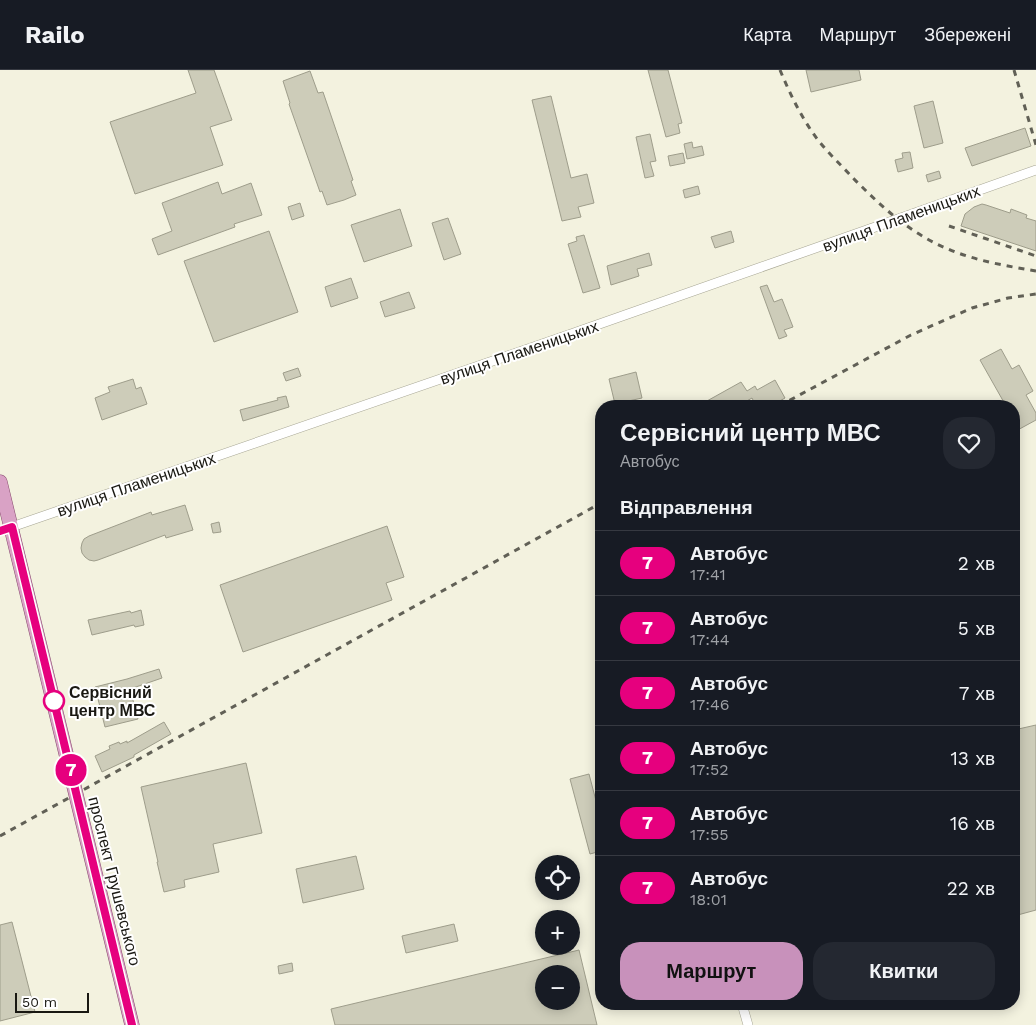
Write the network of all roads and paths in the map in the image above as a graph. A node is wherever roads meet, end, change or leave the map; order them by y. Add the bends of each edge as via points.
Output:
1 (1036, 170) edge
2 (0, 482) edge
3 (6, 529) edge
4 (744, 1010) edge
5 (132, 1025) edge
6 (748, 1025) edge

1 - 3 street, вулиця Пламеницьких
2 - 3 main road, проспект Грушевського
3 - 5 main road, проспект Грушевського
4 - 6 street

